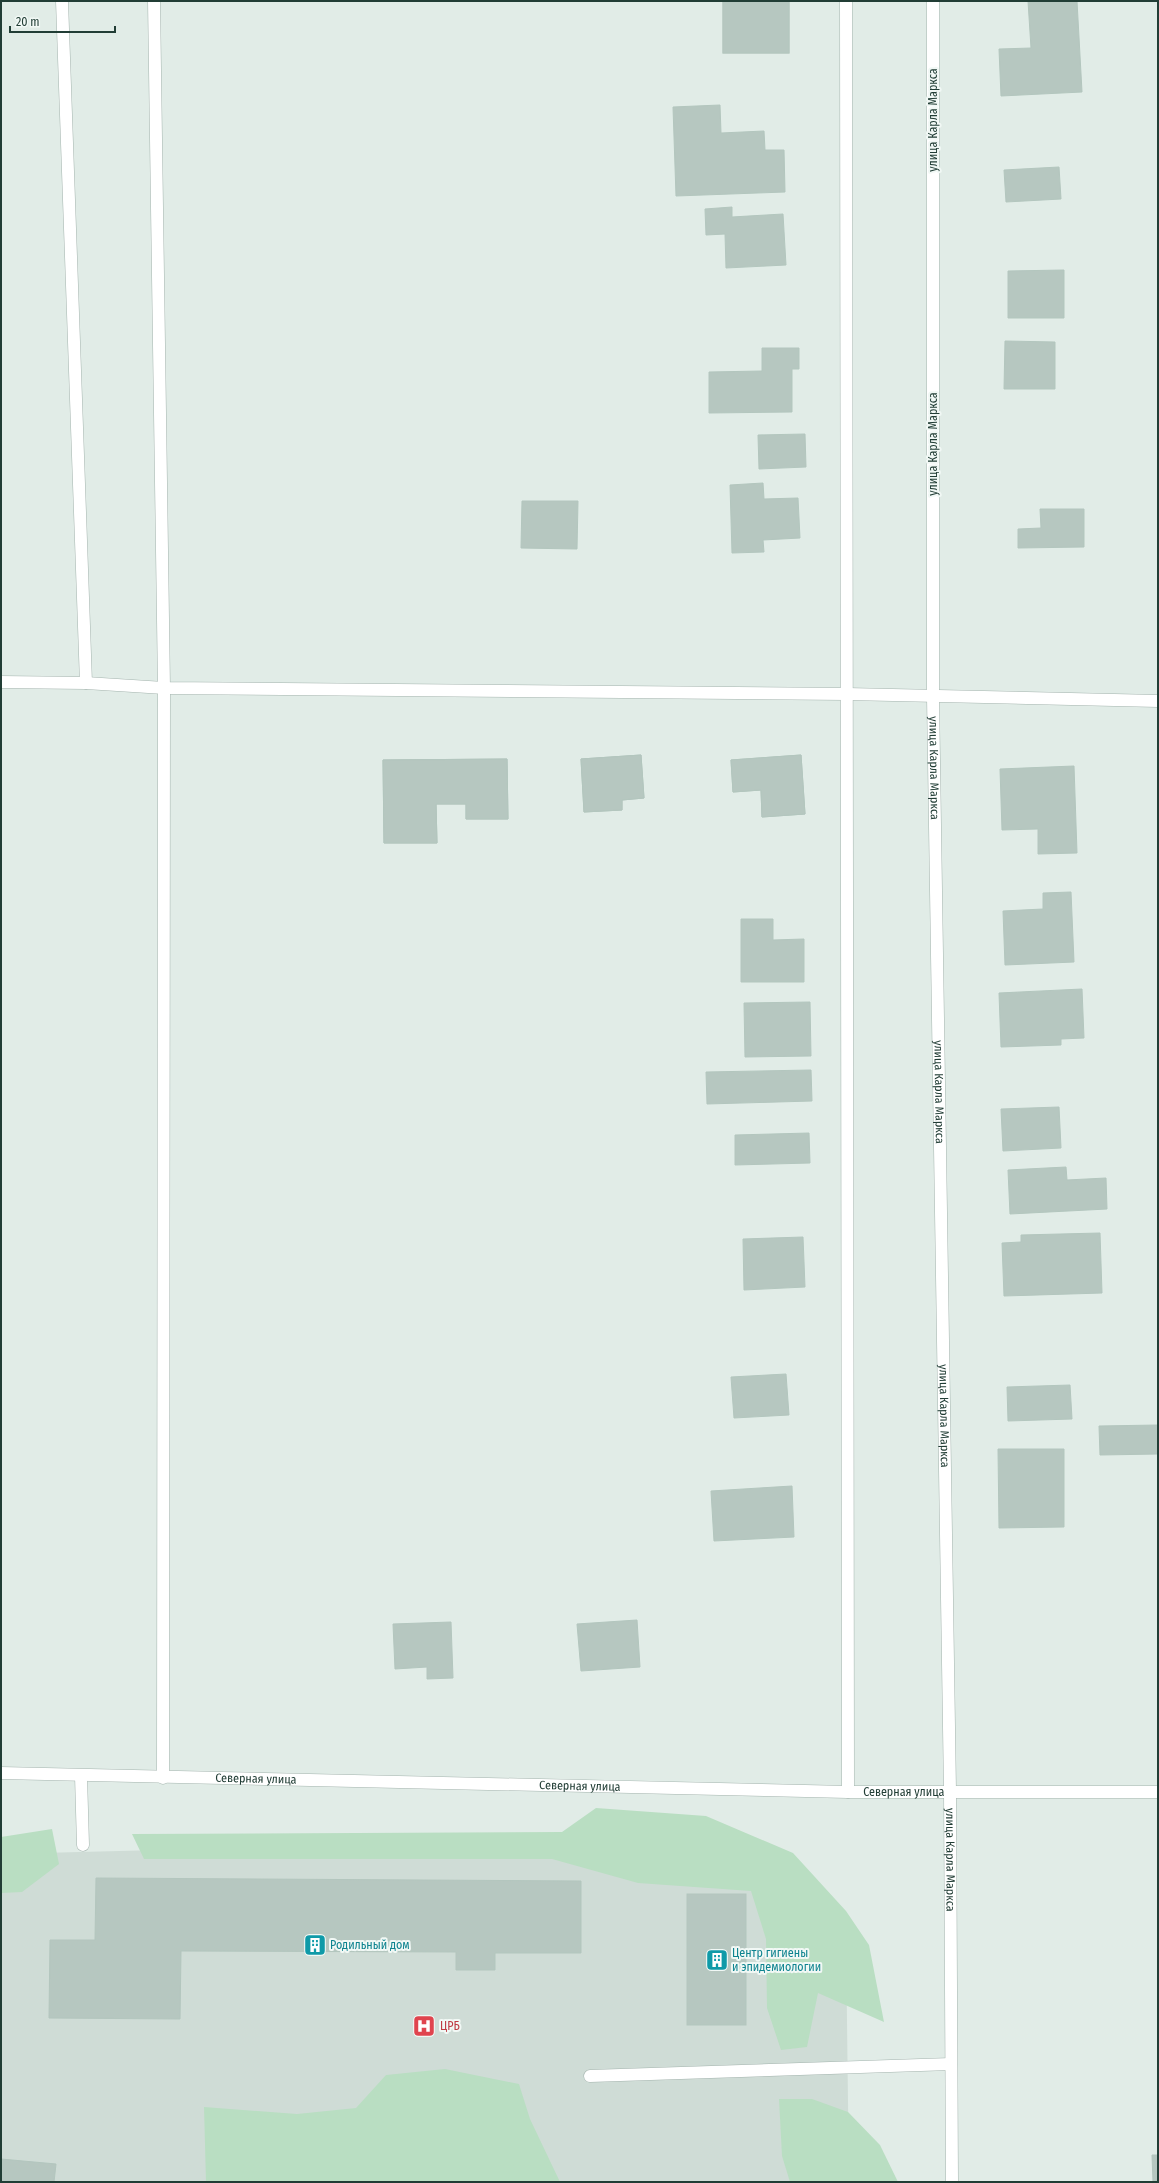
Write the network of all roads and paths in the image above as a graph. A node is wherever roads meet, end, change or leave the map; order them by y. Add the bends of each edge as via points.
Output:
1 (62, 1) edge
2 (154, 1) edge
3 (846, 1) edge
4 (934, 1) edge
5 (1, 682) edge
6 (86, 684) junction
7 (164, 688) junction
8 (847, 694) junction
9 (933, 698) junction
10 (1158, 701) edge
11 (1, 1774) edge
12 (81, 1776) junction
13 (162, 1778) junction
14 (950, 1791) junction
15 (848, 1792) junction
16 (1158, 1792) edge
17 (83, 1846) dead end
18 (951, 2064) junction
19 (590, 2076) dead end
20 (952, 2182) edge

1 - 6 street
2 - 7 street
3 - 8 street
4 - 9 street, улица Карла Маркса
5 - 6 street
6 - 7 street
7 - 8 street
7 - 13 street
8 - 9 street
8 - 15 street
9 - 10 street
9 - 14 street, улица Карла Маркса
11 - 12 street, Северная улица
12 - 13 street, Северная улица
12 - 17 street
13 - 15 street, Северная улица
14 - 15 street, Северная улица
14 - 16 street, Северная улица
14 - 18 street, улица Карла Маркса
18 - 19 street
18 - 20 street, улица Карла Маркса

